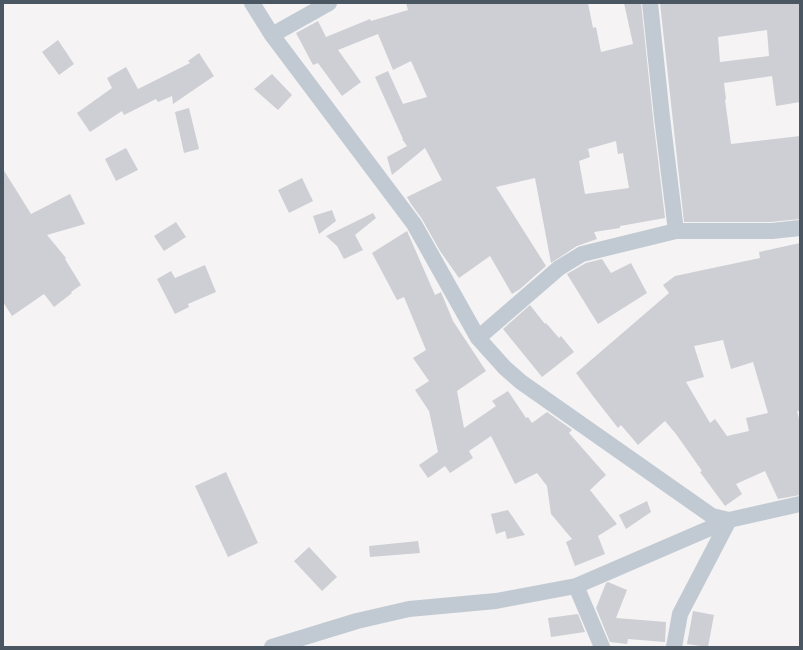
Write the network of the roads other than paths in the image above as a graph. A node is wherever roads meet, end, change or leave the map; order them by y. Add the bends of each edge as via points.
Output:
1 (252, 3) edge
2 (329, 3) edge
3 (650, 3) edge
4 (272, 35) junction
5 (800, 228) edge
6 (676, 231) junction
7 (478, 338) junction
8 (800, 504) edge
9 (729, 520) junction
10 (576, 586) junction
11 (272, 647) edge
12 (602, 647) edge
13 (674, 647) edge

1 - 4 street
2 - 4 street
3 - 6 street
4 - 7 street via 414,224
5 - 6 street via 772,232
6 - 7 street via 582,254 559,268
7 - 9 street via 521,382 712,516
8 - 9 street
9 - 10 street
9 - 13 street via 680,614
10 - 11 street via 496,600 409,609 357,621
10 - 12 street

